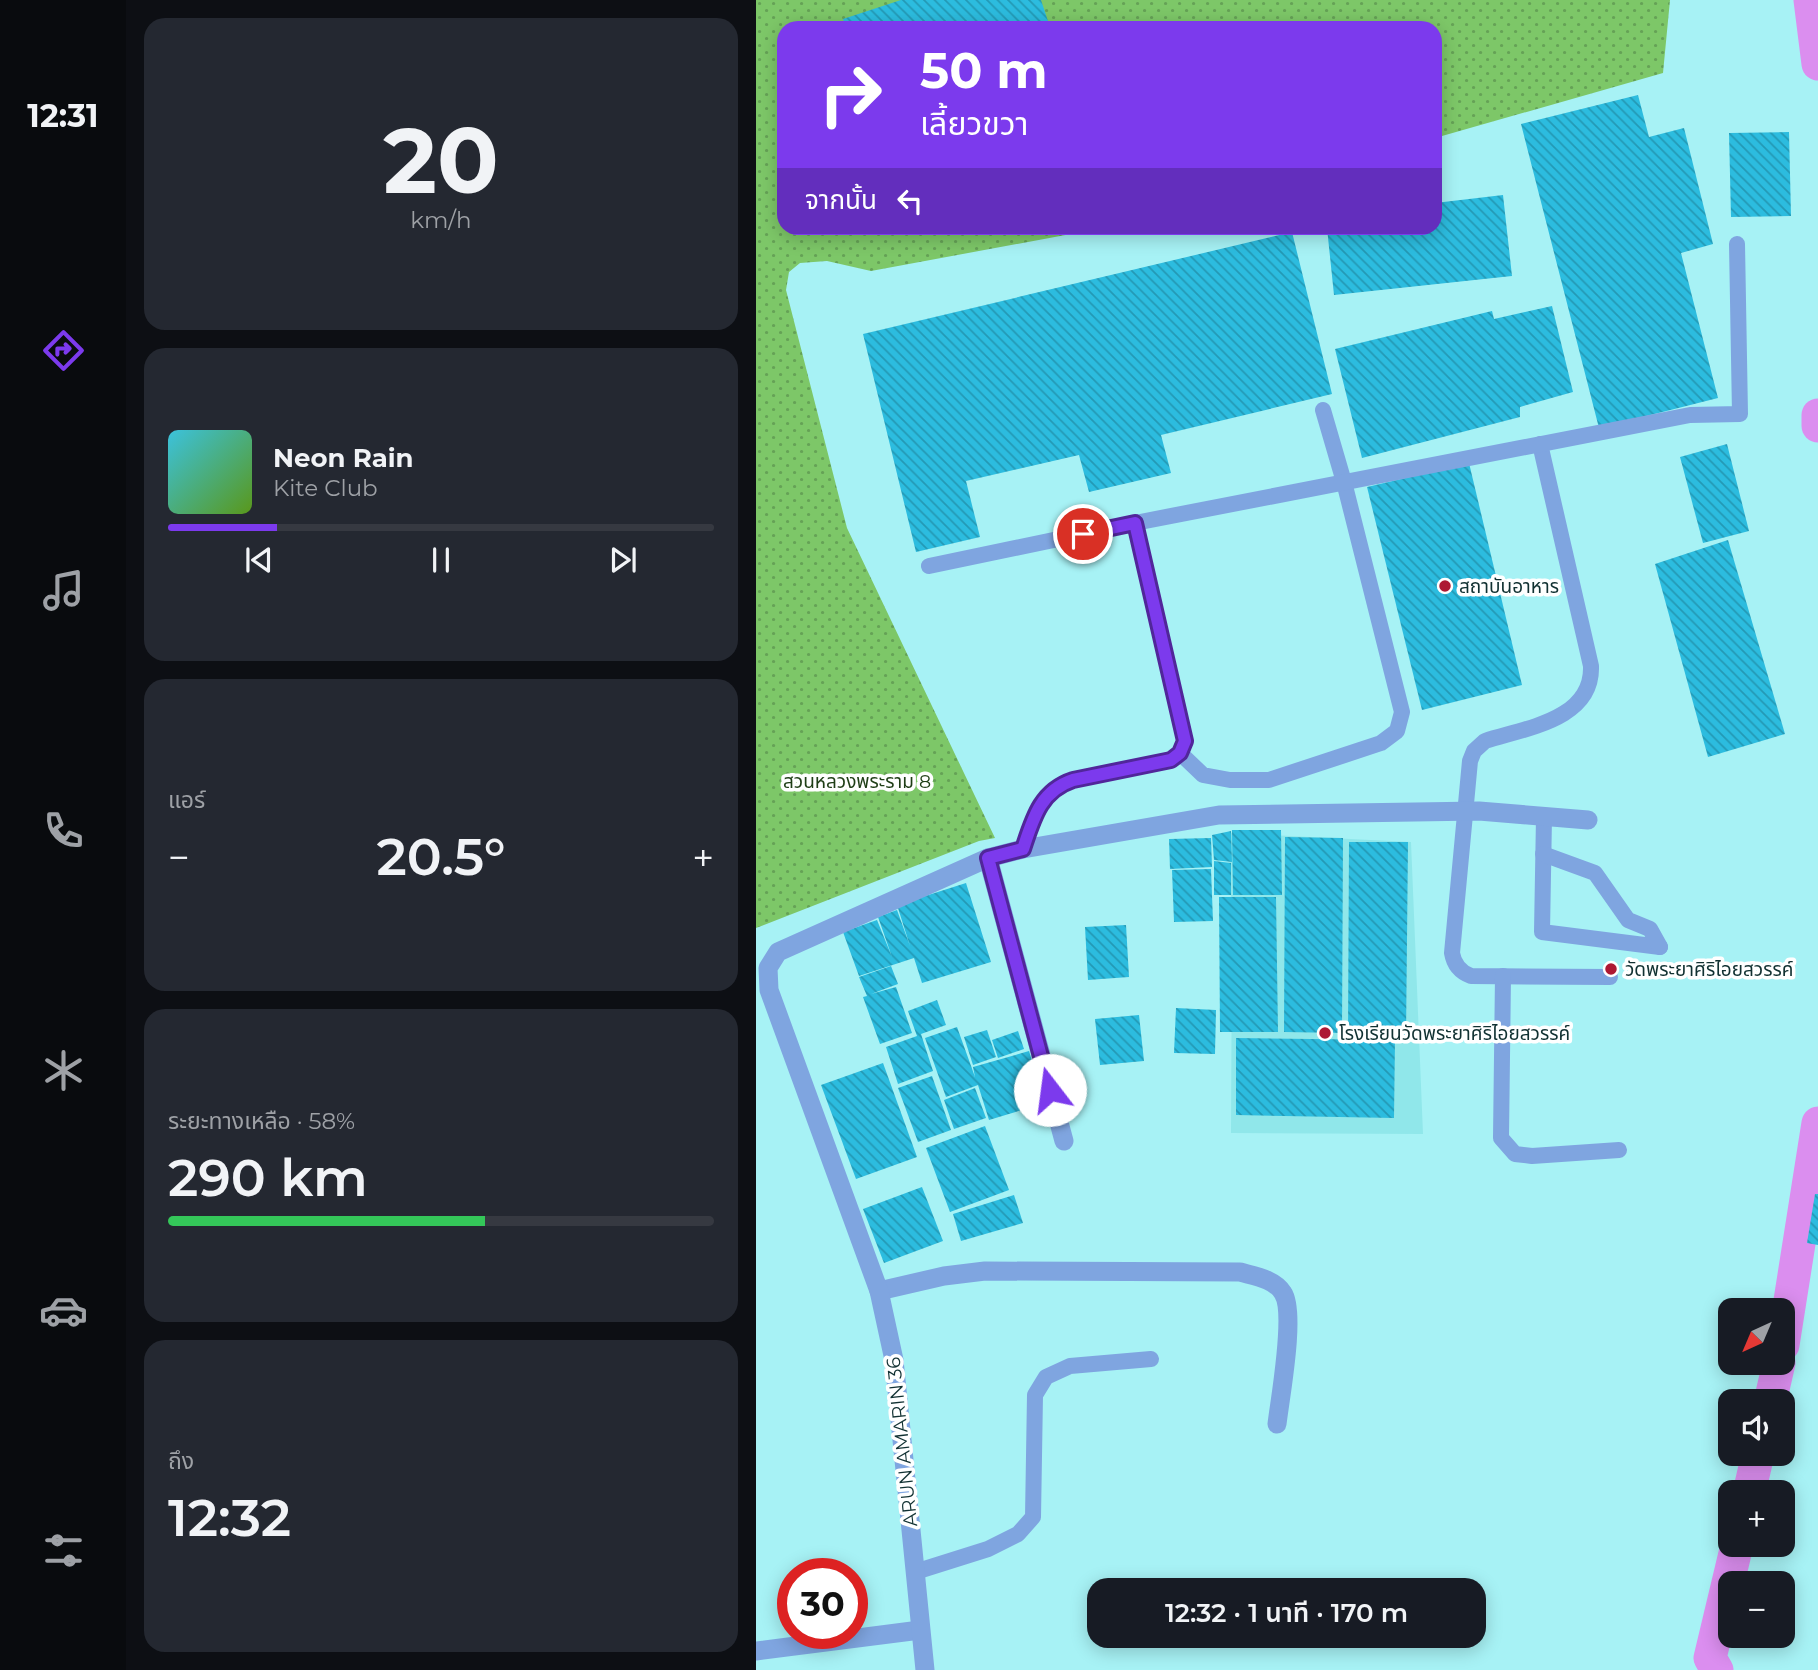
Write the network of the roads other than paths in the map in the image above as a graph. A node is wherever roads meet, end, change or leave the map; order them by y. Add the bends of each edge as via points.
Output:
1 (1737, 244) dead end
2 (1323, 410) dead end
3 (1540, 444) junction
4 (1344, 482) junction
5 (1135, 523) junction
6 (929, 566) dead end
7 (1180, 753) junction
8 (1464, 812) junction
9 (1544, 817) junction
10 (1588, 820) dead end
11 (1023, 849) junction
12 (1543, 854) junction
13 (988, 858) junction
14 (1503, 976) junction
15 (1610, 977) dead end
16 (1064, 1141) dead end
17 (1619, 1150) dead end
18 (879, 1291) junction
19 (1151, 1359) dead end
20 (1277, 1424) dead end
21 (915, 1573) junction
22 (920, 1630) junction
23 (756, 1651) edge
24 (925, 1670) edge

1 - 3 lane via 1740,414 1690,415
2 - 4 lane
3 - 4 lane
3 - 8 lane via 1592,680 1578,704 1565,714 1480,744 1470,761
4 - 5 lane
4 - 7 lane via 1402,712 1397,731 1381,743 1269,780 1203,775
5 - 6 lane
5 - 7 lane via 1185,741
7 - 11 lane via 1171,760 1059,786 1038,809
8 - 9 street, ARUN AMARIN 36
8 - 11 street, ARUN AMARIN 36 via 1219,815
8 - 14 lane via 1454,963 1463,973
9 - 10 street, ARUN AMARIN 36
9 - 12 lane
11 - 13 street, ARUN AMARIN 36
12 - 12 lane via 1542,932 1660,947 1650,929 1628,920 1595,873
13 - 16 street
13 - 18 street, ARUN AMARIN 36 via 778,951 768,968 769,990
14 - 15 lane
14 - 17 lane via 1501,1139 1515,1154 1532,1156
18 - 20 street via 985,1271 1240,1272 1266,1279 1283,1293 1289,1314
18 - 21 street, ARUN AMARIN 36 via 894,1360
19 - 21 lane via 1070,1366 1046,1377 1035,1395 1033,1517 1018,1534 988,1549
21 - 22 street, ARUN AMARIN 36
22 - 23 street
22 - 24 street, ARUN AMARIN 36

